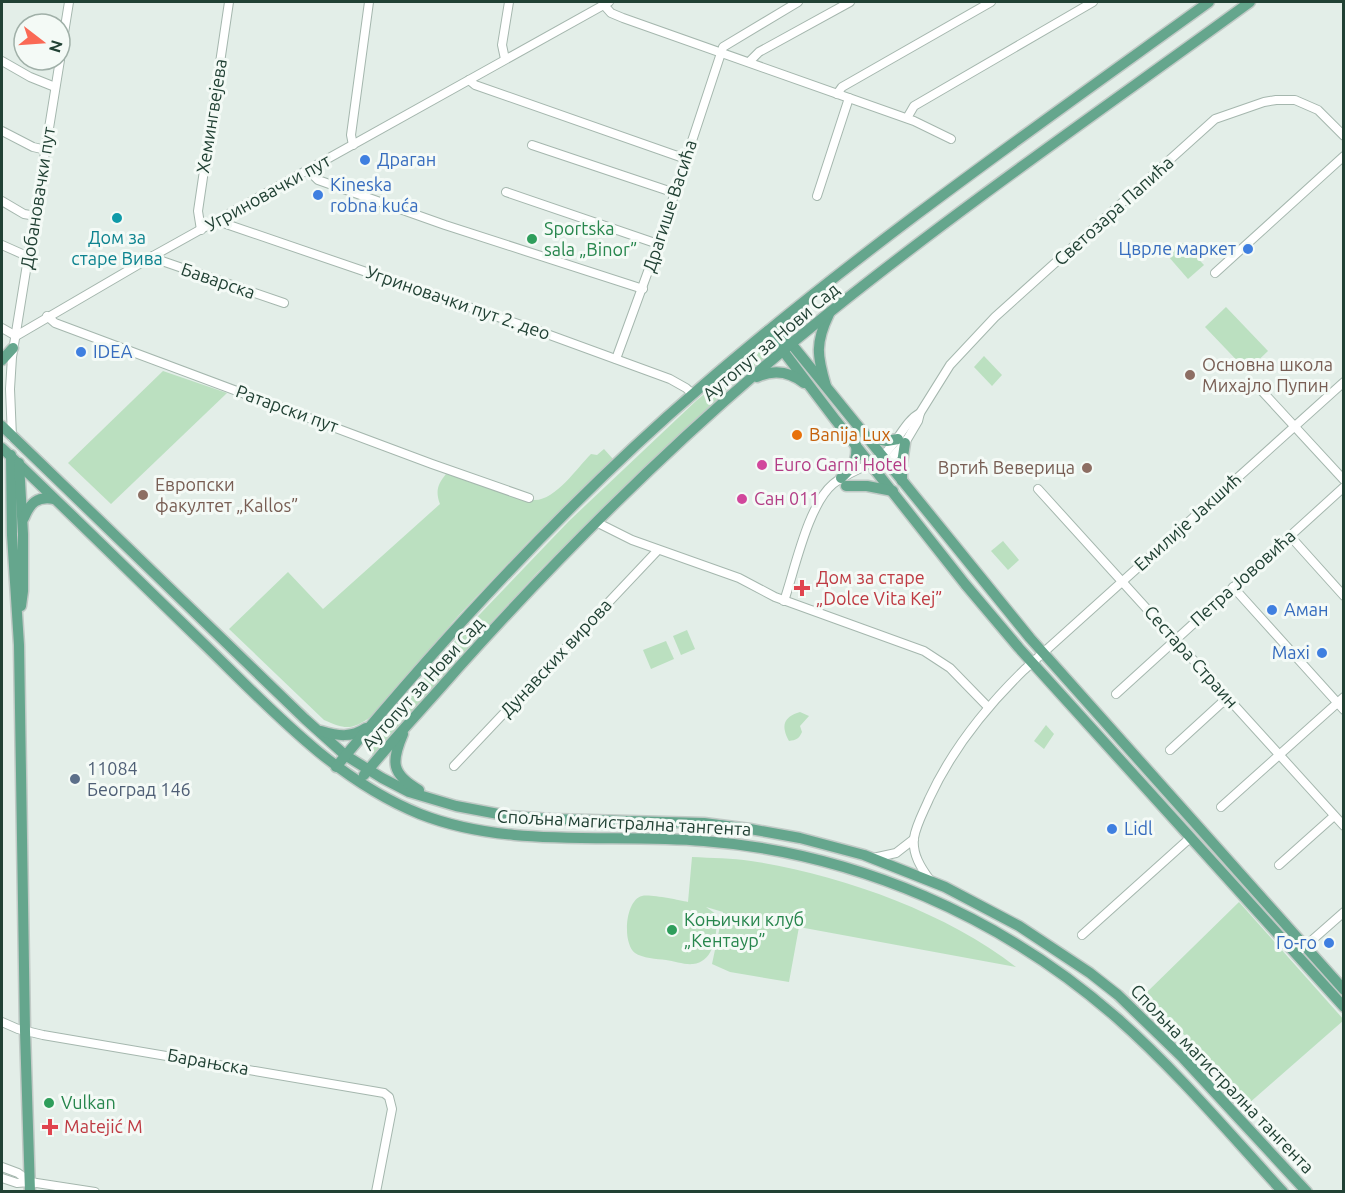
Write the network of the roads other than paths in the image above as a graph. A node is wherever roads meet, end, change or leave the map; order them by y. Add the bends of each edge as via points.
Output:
1 (229, 2) edge
2 (369, 2) edge
3 (509, 2) edge
4 (798, 2) edge
5 (850, 2) edge
6 (991, 2) edge
7 (1093, 2) edge
8 (1209, 2) edge
9 (1250, 2) edge
10 (606, 3) edge
11 (721, 52) junction
12 (506, 59) junction
13 (2, 61) edge
14 (749, 62) junction
15 (58, 72) edge
16 (469, 80) junction
17 (55, 87) junction
18 (837, 94) junction
19 (849, 98) junction
20 (907, 118) junction
21 (2, 131) edge
22 (1344, 136) edge
23 (951, 138) dead end
24 (353, 145) junction
25 (531, 145) dead end
26 (46, 150) junction
27 (1344, 156) edge
28 (686, 159) junction
29 (308, 170) junction
30 (506, 192) dead end
31 (675, 194) junction
32 (817, 196) dead end
33 (2, 201) edge
34 (36, 216) junction
35 (220, 219) junction
36 (201, 230) junction
37 (658, 244) junction
38 (2, 246) edge
39 (153, 256) junction
40 (29, 257) junction
41 (1215, 273) dead end
42 (643, 290) junction
43 (284, 303) dead end
44 (830, 312) junction
45 (47, 316) junction
46 (2, 328) edge
47 (772, 328) junction
48 (16, 336) junction
49 (788, 347) junction
50 (13, 348) junction
51 (616, 359) junction
52 (2, 360) edge
53 (1344, 382) edge
54 (742, 387) junction
55 (811, 388) junction
56 (1261, 390) dead end
57 (828, 392) junction
58 (693, 394) junction
59 (2, 426) edge
60 (1294, 427) junction
61 (12, 436) junction
62 (866, 437) junction
63 (901, 441) junction
64 (856, 445) junction
65 (2, 448) edge
66 (885, 460) junction
67 (15, 461) junction
68 (874, 467) junction
69 (1344, 480) edge
70 (843, 482) junction
71 (902, 482) junction
72 (1344, 487) edge
73 (1038, 489) dead end
74 (894, 492) junction
75 (529, 498) dead end
76 (54, 499) junction
77 (23, 521) junction
78 (596, 522) junction
79 (13, 535) junction
80 (1290, 536) junction
81 (658, 550) junction
82 (1122, 581) junction
83 (1233, 587) junction
84 (1344, 597) edge
85 (784, 601) junction
86 (1175, 640) junction
87 (1043, 653) junction
88 (1032, 663) junction
89 (1116, 694) dead end
90 (1228, 697) junction
91 (1340, 700) edge
92 (988, 707) junction
93 (1344, 710) edge
94 (374, 722) junction
95 (407, 725) junction
96 (318, 730) junction
97 (1170, 750) dead end
98 (345, 755) junction
99 (1279, 755) junction
100 (454, 765) dead end
101 (336, 766) junction
102 (368, 770) junction
103 (358, 783) junction
104 (438, 800) junction
105 (1221, 807) dead end
106 (1334, 816) junction
107 (1344, 826) edge
108 (1190, 838) junction
109 (914, 839) junction
110 (873, 858) junction
111 (1279, 866) dead end
112 (930, 880) junction
113 (1344, 912) edge
114 (1082, 935) dead end
115 (1305, 946) junction
116 (1296, 954) junction
117 (1344, 990) edge
118 (1344, 1007) edge
119 (2, 1023) edge
120 (25, 1031) junction
121 (1245, 1123) junction
122 (1232, 1136) junction
123 (2, 1167) edge
124 (2, 1178) edge
125 (30, 1187) edge
126 (95, 1191) edge
127 (376, 1191) edge
128 (1283, 1191) edge
129 (1307, 1191) edge

1 - 36 street, Хемингвејева via 198,211
2 - 24 street via 351,135
3 - 12 street via 502,45
4 - 11 street via 725,45
5 - 14 street via 759,52
6 - 18 street via 842,87
7 - 20 street via 914,106
8 - 47 main road, Аутопут за Нови Сад via 938,199
9 - 44 main road, Аутопут за Нови Сад via 913,247
10 - 11 street via 611,12 623,18
10 - 12 street, Угриновачки пут
11 - 14 street
11 - 28 street, Драгише Васића
12 - 16 street, Угриновачки пут
13 - 17 street
14 - 18 street
15 - 17 street, Добановачки пут
16 - 24 street, Угриновачки пут
16 - 28 street
17 - 26 street, Добановачки пут
18 - 19 street
19 - 20 street
19 - 32 street
20 - 23 street
21 - 26 street
22 - 63 street, Светозара Папића via 1318,110 1295,100 1276,99 1215,119 978,334 950,365
24 - 29 street, Угриновачки пут
25 - 31 street
26 - 34 street, Добановачки пут
27 - 41 street
28 - 31 street, Драгише Васића
29 - 35 street, Угриновачки пут
29 - 42 street via 318,180
30 - 37 street
31 - 37 street, Драгише Васића
33 - 34 street via 24,214
34 - 40 street, Добановачки пут
35 - 36 street, Угриновачки пут
35 - 51 street, Угриновачки пут 2. део
36 - 39 street, Угриновачки пут
37 - 42 street, Драгише Васића
38 - 40 street
39 - 43 street, Баварска
39 - 45 street, Угриновачки пут
40 - 48 street, Добановачки пут
42 - 51 street, Драгише Васића
44 - 49 main road, Аутопут за Нови Сад
44 - 57 main road via 818,347
45 - 48 street, Угриновачки пут
45 - 75 street, Ратарски пут via 123,349
46 - 48 street
47 - 49 main road
47 - 58 main road, Аутопут за Нови Сад
48 - 50 street
49 - 54 main road, Аутопут за Нови Сад
49 - 55 main road
49 - 57 main road
50 - 52 main road
50 - 61 street
51 - 58 street, Угриновачки пут 2. део via 670,379
53 - 60 street, Емилије Јакшић
54 - 55 main road via 760,376 781,372
54 - 78 main road, Аутопут за Нови Сад
55 - 64 main road
56 - 60 street
57 - 62 main road
58 - 94 main road, Аутопут за Нови Сад via 553,526
59 - 61 main road, Аутопут за Нови Сад
60 - 69 street
60 - 82 street, Емилије Јакшић
61 - 67 main road
61 - 96 main road, Аутопут за Нови Сад
62 - 63 main road
62 - 66 main road
63 - 66 street, Светозара Папића
63 - 71 main road
64 - 68 main road
64 - 70 main road via 855,462
65 - 67 main road
66 - 68 street, Светозара Папића
66 - 71 main road
67 - 76 main road
67 - 77 main road
67 - 79 main road
68 - 70 street
68 - 74 main road
70 - 74 main road
70 - 85 street via 827,489 809,523
71 - 87 main road
72 - 80 street, Петра Јововића
73 - 82 street, Сестара Страин
74 - 88 main road
76 - 77 main road via 36,500
76 - 101 main road via 267,706
77 - 79 main road
78 - 81 street
78 - 95 main road, Аутопут за Нови Сад
79 - 120 main road via 23,591 18,626
80 - 83 street, Петра Јововића
80 - 84 street
81 - 85 street via 739,578
81 - 100 street, Дунавских вирова
82 - 86 street, Сестара Страин
82 - 87 street, Емилије Јакшић
83 - 86 street, Петра Јововића
83 - 91 street
85 - 92 street via 932,655
86 - 89 street, Петра Јововића
86 - 90 street, Сестара Страин
87 - 88 street, Емилије Јакшић
87 - 115 main road
88 - 92 street
88 - 108 main road
90 - 97 street
90 - 99 street, Сестара Страин
91 - 93 street
91 - 99 street
92 - 109 street via 946,765
94 - 96 main road via 347,736
94 - 98 main road, Аутопут за Нови Сад
95 - 102 main road, Аутопут за Нови Сад
95 - 104 main road via 396,754 397,770 407,783
96 - 98 main road, Аутопут за Нови Сад
98 - 101 main road, Аутопут за Нови Сад
98 - 102 main road, Аутопут за Нови Сад
99 - 105 street
99 - 106 street, Сестара Страин
101 - 103 main road
102 - 103 main road, Аутопут за Нови Сад
102 - 104 main road, Спољна магистрална тангента via 404,790
103 - 122 main road, Спољна магистрална тангента via 419,814 482,831 748,845 858,871 940,902 1013,941 1078,986 1137,1036
104 - 110 main road, Спољна магистрална тангента via 509,816 715,824 800,838
106 - 107 street, Сестара Страин
106 - 111 street
108 - 114 street
108 - 116 main road
109 - 110 street via 896,853
109 - 112 street via 918,862
110 - 112 main road, Спољна магистрална тангента
112 - 121 main road, Спољна магистрална тангента via 1019,926 1099,980 1149,1024
113 - 115 street
115 - 116 street
115 - 117 main road
116 - 118 main road
119 - 120 street, Барањска
120 - 125 main road
120 - 127 street, Барањска via 384,1093 392,1105
121 - 122 main road
121 - 129 main road, Спољна магистрална тангента
122 - 128 main road, Спољна магистрална тангента
123 - 125 street via 18,1173
124 - 125 street
125 - 126 street

